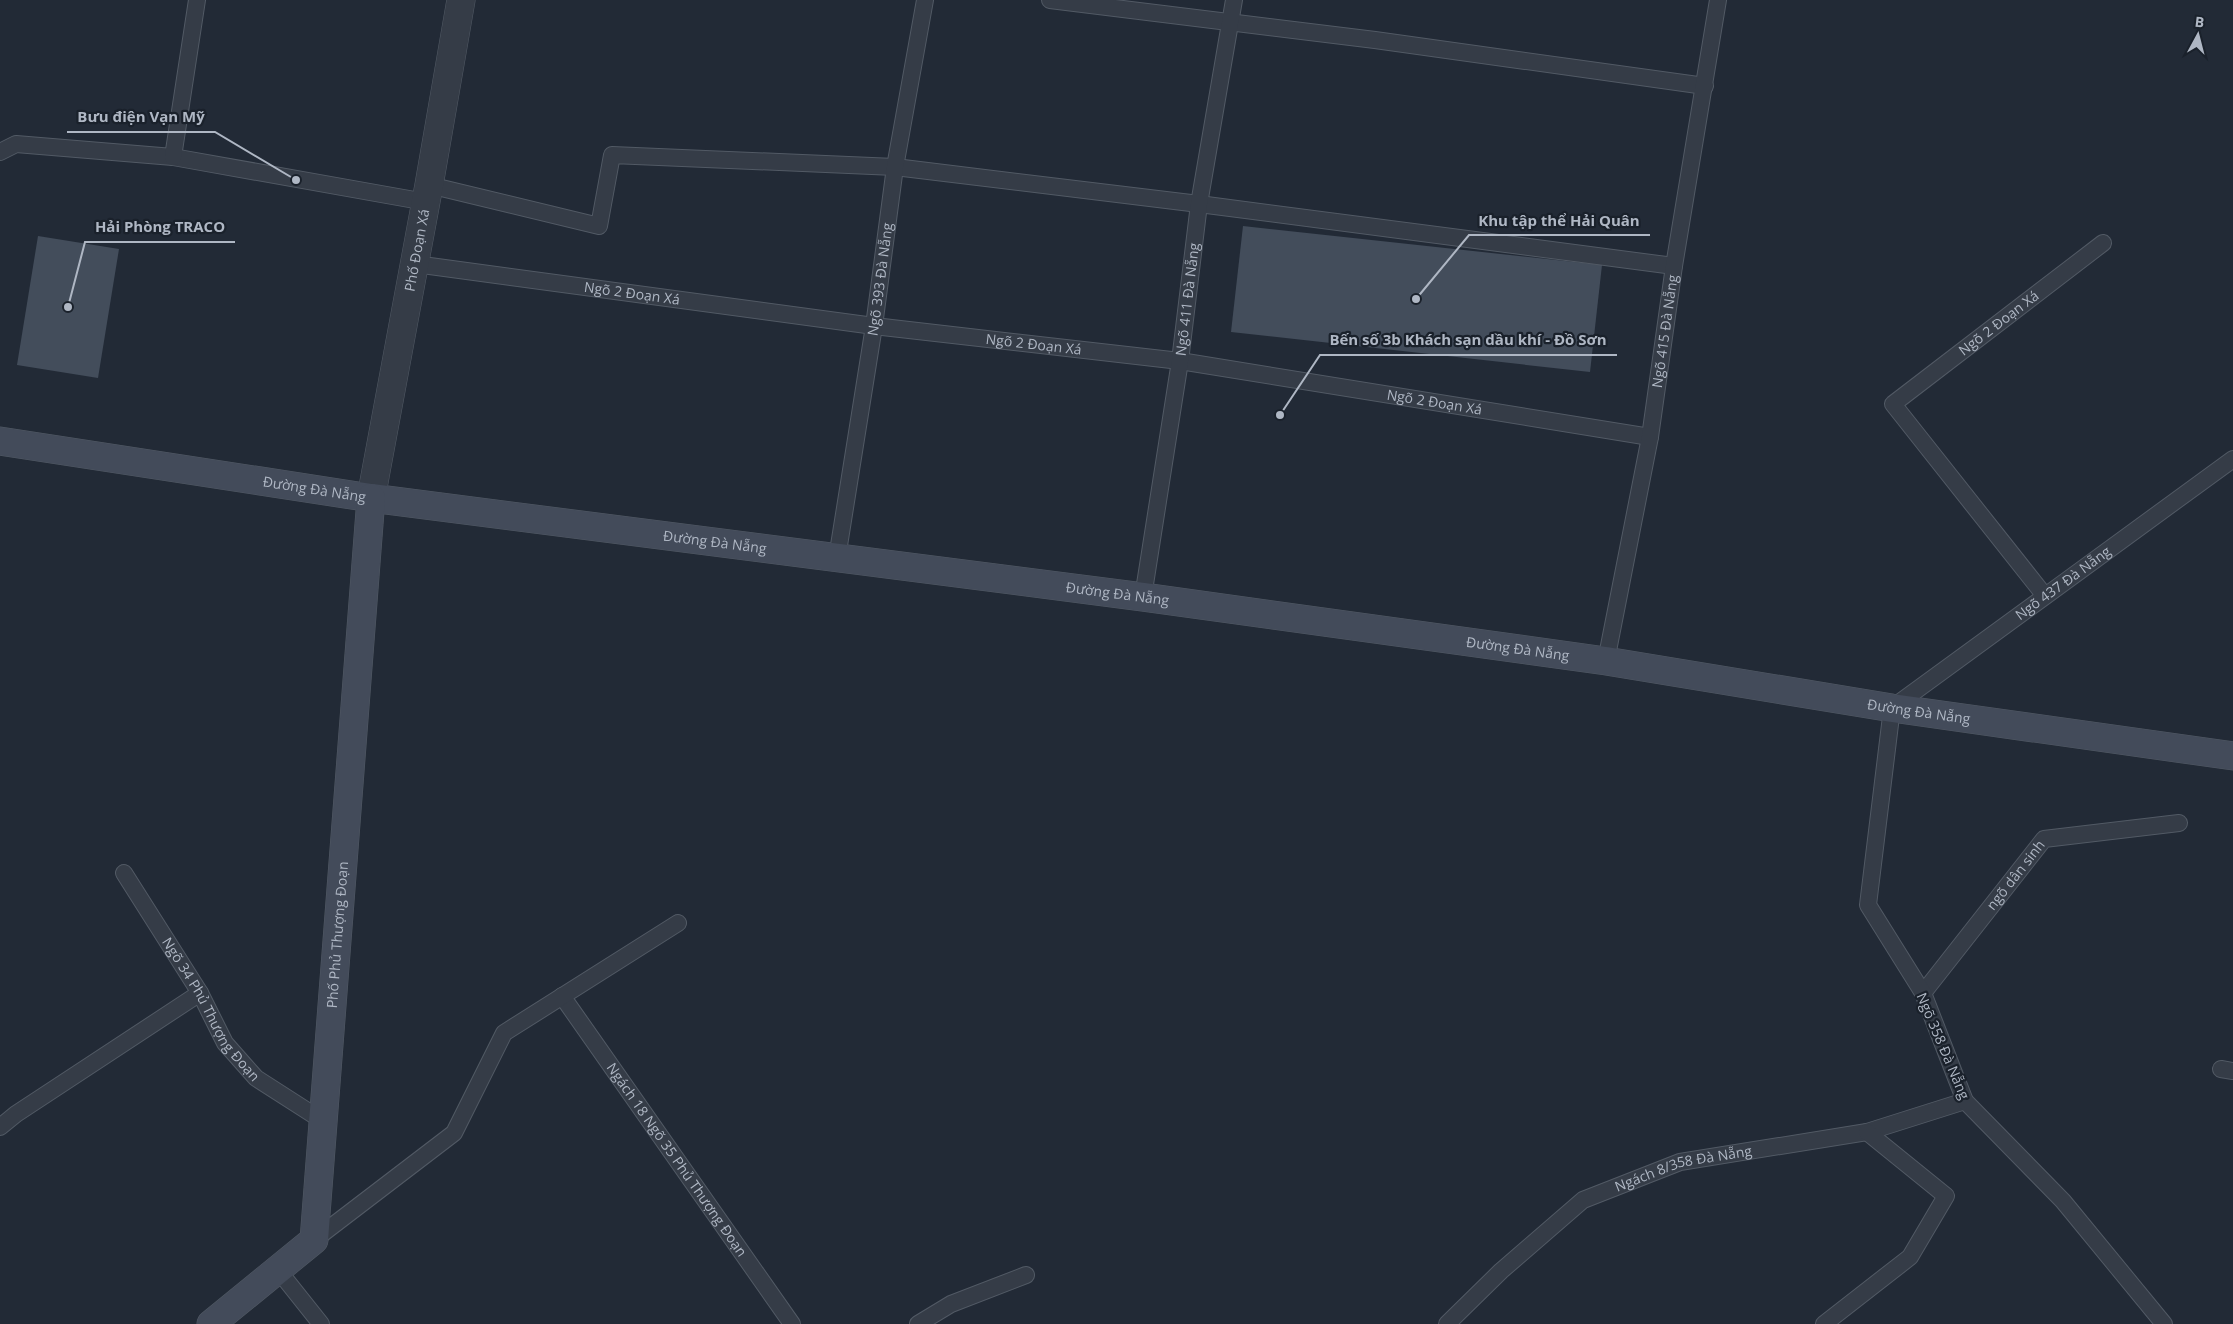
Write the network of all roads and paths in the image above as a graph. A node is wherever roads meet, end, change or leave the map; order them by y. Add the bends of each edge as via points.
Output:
1 (197, 0) edge
2 (461, 0) edge
3 (925, 0) edge
4 (1050, 0) edge
5 (1234, 0) edge
6 (1718, 0) edge
7 (1231, 23) junction
8 (1705, 86) junction
9 (0, 152) edge
10 (173, 158) junction
11 (895, 167) junction
12 (428, 193) junction
13 (1199, 204) junction
14 (2103, 243) dead end
15 (415, 264) junction
16 (1674, 266) junction
17 (874, 326) junction
18 (1180, 361) junction
19 (1650, 437) junction
20 (0, 441) edge
21 (2233, 459) edge
22 (371, 498) junction
23 (837, 558) junction
24 (2045, 596) junction
25 (1143, 598) junction
26 (1606, 661) junction
27 (1892, 708) junction
28 (2233, 756) edge
29 (2179, 823) dead end
30 (124, 873) dead end
31 (678, 923) dead end
32 (200, 993) junction
33 (1923, 993) junction
34 (562, 996) junction
35 (1965, 1101) junction
36 (323, 1121) junction
37 (0, 1127) edge
38 (1867, 1132) junction
39 (314, 1240) junction
40 (278, 1270) junction
41 (1026, 1275) dead end
42 (211, 1324) edge
43 (321, 1324) edge
44 (792, 1324) edge
45 (918, 1324) edge
46 (1447, 1324) edge
47 (1824, 1324) edge
48 (2164, 1324) edge

1 - 10 lane
2 - 12 street, Phố Đoạn Xá
3 - 11 lane, Ngõ 393 Đà Nẵng
4 - 7 lane
5 - 7 lane, Ngõ 411 Đà Nẵng
6 - 8 lane, Ngõ 415 Đà Nẵng
7 - 8 lane
7 - 13 lane, Ngõ 411 Đà Nẵng
8 - 16 lane, Ngõ 415 Đà Nẵng
9 - 10 lane via 16,144
10 - 12 lane
11 - 12 lane via 612,155 599,226
11 - 13 lane
11 - 17 lane, Ngõ 393 Đà Nẵng
12 - 15 street, Phố Đoạn Xá
13 - 16 lane
13 - 18 lane, Ngõ 411 Đà Nẵng
14 - 24 lane, Ngõ 2 Đoạn Xá via 1893,404
15 - 17 lane, Ngõ 2 Đoạn Xá
15 - 22 street, Phố Đoạn Xá
16 - 19 lane, Ngõ 415 Đà Nẵng
17 - 18 lane, Ngõ 2 Đoạn Xá
17 - 23 lane, Ngõ 393 Đà Nẵng
18 - 19 lane, Ngõ 2 Đoạn Xá
18 - 25 lane, Ngõ 411 Đà Nẵng
19 - 26 lane, Ngõ 415 Đà Nẵng
20 - 22 main road, Đường Đà Nẵng
21 - 24 lane, Ngõ 437 Đà Nẵng
22 - 23 main road, Đường Đà Nẵng
22 - 36 main road, Phố Phủ Thượng Đoạn
23 - 25 main road, Đường Đà Nẵng
24 - 27 lane, Ngõ 437 Đà Nẵng
25 - 26 main road, Đường Đà Nẵng
26 - 27 main road, Đường Đà Nẵng
27 - 28 main road, Đường Đà Nẵng
27 - 33 lane, Ngõ 358 Đà Nẵng via 1868,905
29 - 33 lane, ngõ dân sinh via 2044,839
30 - 32 lane, Ngõ 34 Phủ Thượng Đoạn
31 - 34 lane
32 - 36 lane, Ngõ 34 Phủ Thượng Đoạn via 225,1042 256,1078
32 - 37 lane
33 - 35 lane, Ngõ 358 Đà Nẵng
34 - 39 lane via 504,1032 454,1133
34 - 44 lane, Ngách 18 Ngõ 35 Phủ Thượng Đoạn
35 - 38 lane, Ngách 8/358 Đà Nẵng
35 - 48 lane, Ngõ 358 Đà Nẵng via 2063,1202
36 - 39 main road, Phố Phủ Thượng Đoạn
38 - 46 lane, Ngách 8/358 Đà Nẵng via 1680,1162 1583,1200 1501,1271
38 - 47 lane via 1946,1196 1910,1257
39 - 40 main road
40 - 42 main road
40 - 43 lane
41 - 45 lane via 951,1304

